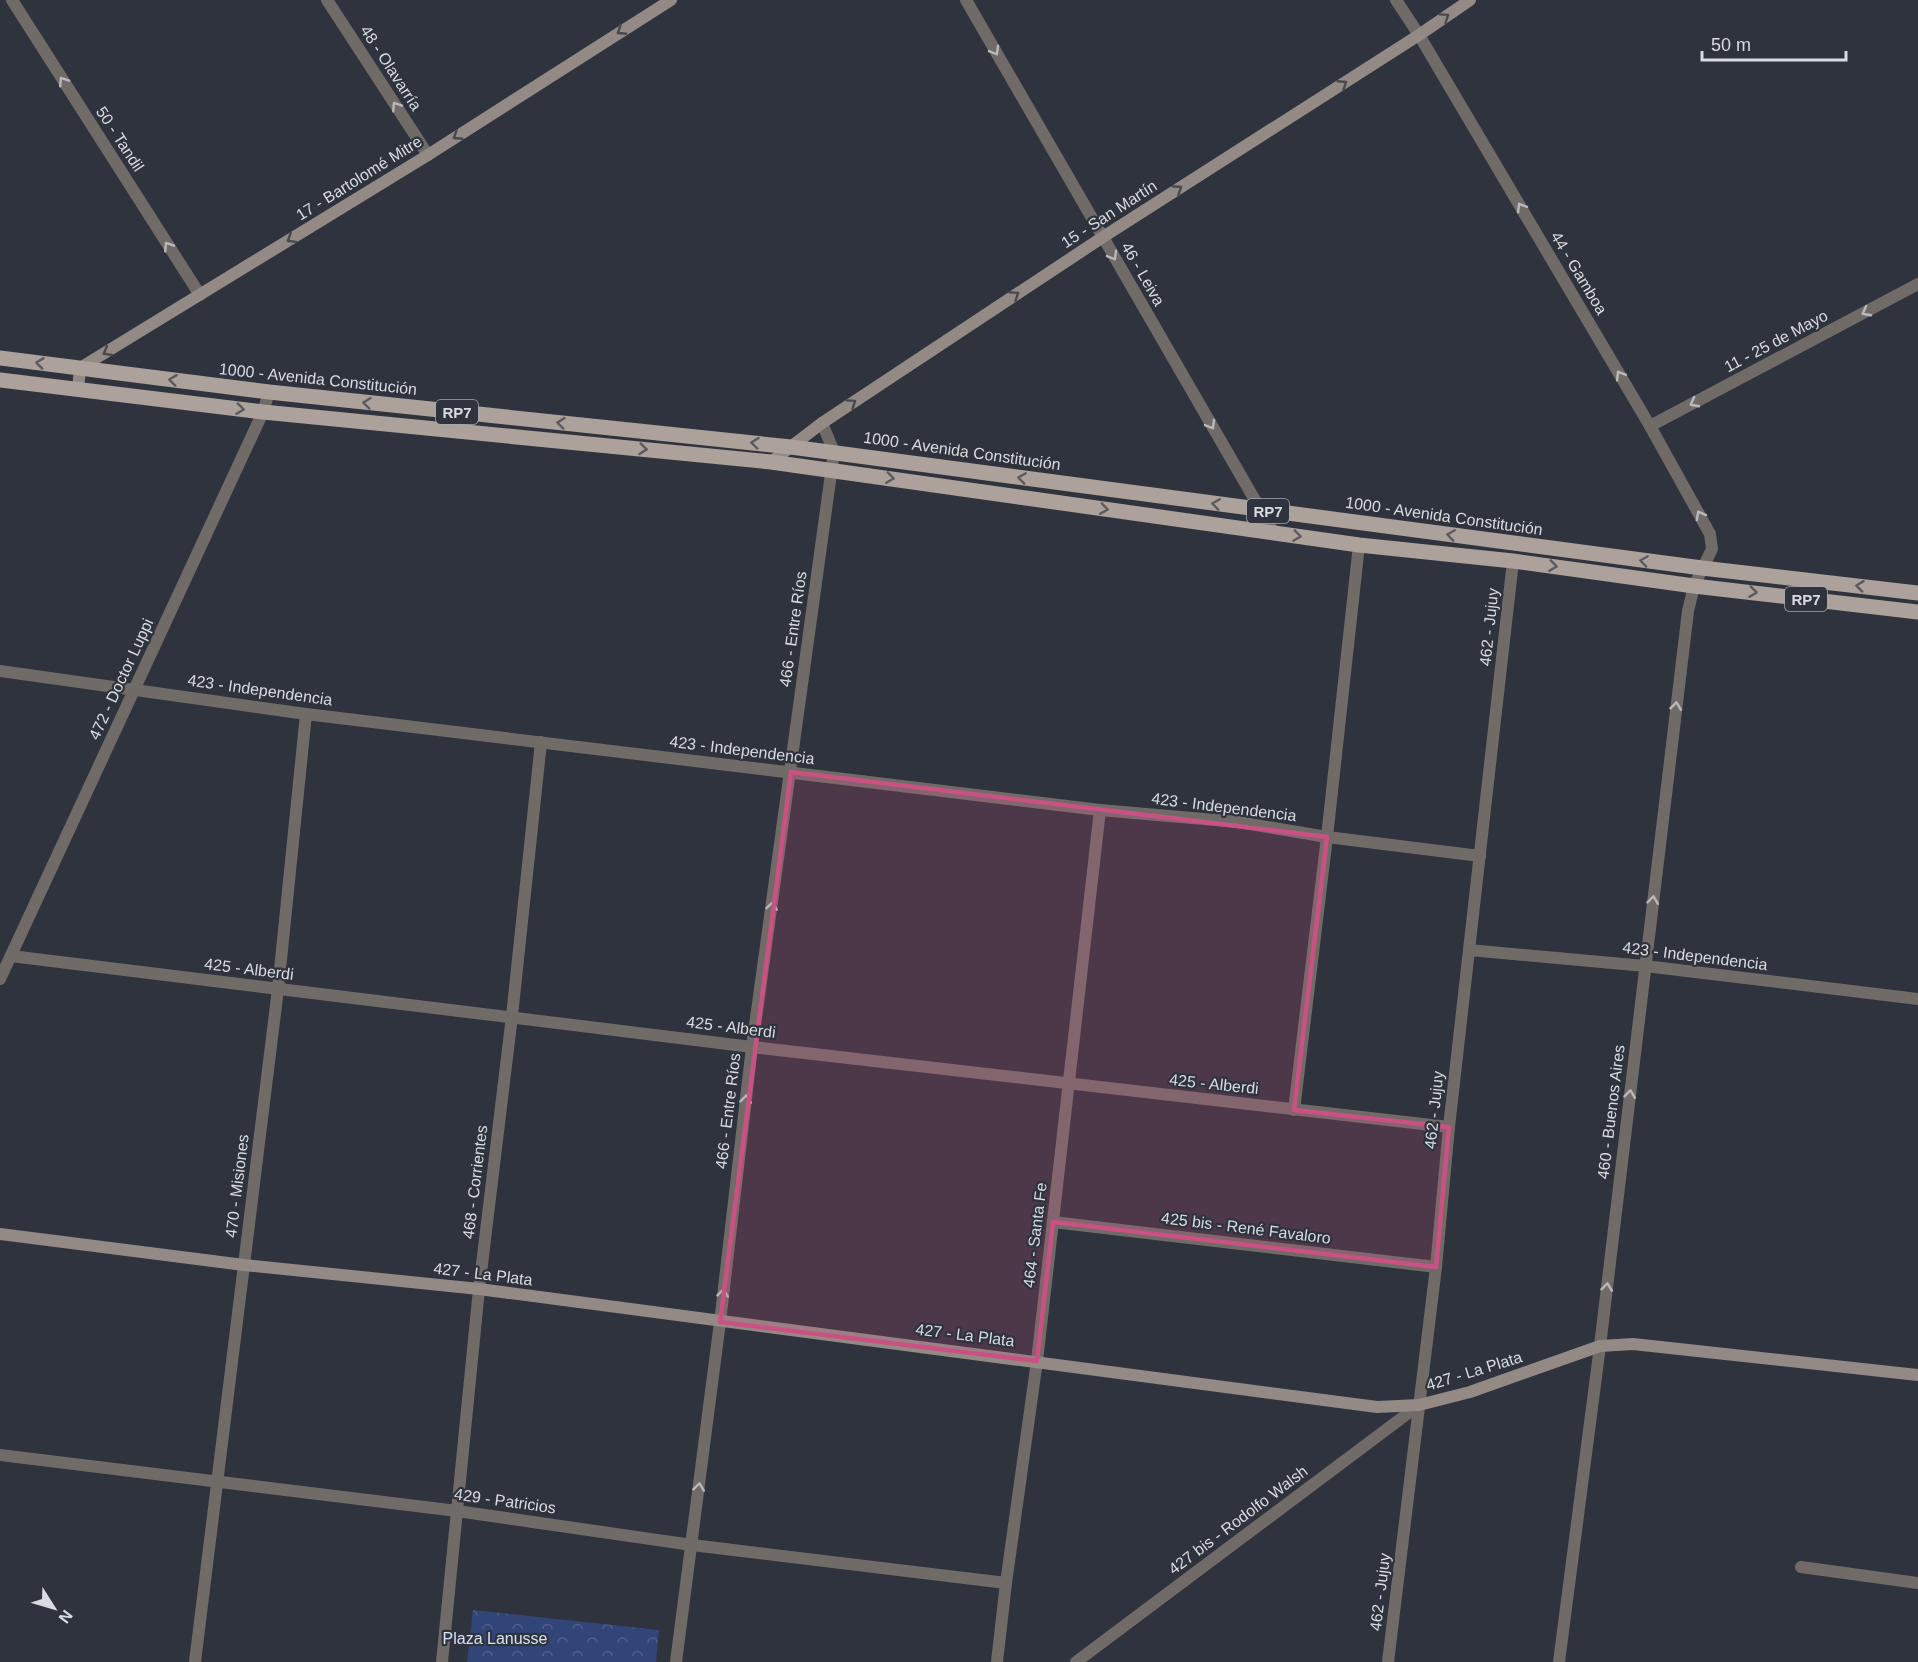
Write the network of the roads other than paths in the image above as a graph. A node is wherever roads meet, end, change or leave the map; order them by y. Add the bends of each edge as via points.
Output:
1 (12, 0) edge
2 (327, 0) edge
3 (671, 0) edge
4 (966, 0) edge
5 (1396, 0) edge
6 (1470, 0) edge
7 (1419, 35) junction
8 (428, 155) junction
9 (1102, 237) junction
10 (1918, 284) edge
11 (200, 295) junction
12 (0, 358) edge
13 (80, 368) junction
14 (0, 380) edge
15 (78, 390) junction
16 (269, 392) junction
17 (263, 412) junction
18 (822, 423) junction
19 (1650, 426) junction
20 (791, 447) junction
21 (834, 452) junction
22 (771, 462) junction
23 (832, 470) junction
24 (1260, 510) junction
25 (1274, 533) junction
26 (1359, 545) junction
27 (1513, 561) junction
28 (1702, 568) junction
29 (1695, 586) junction
30 (1918, 593) edge
31 (1918, 612) edge
32 (0, 671) edge
33 (134, 690) junction
34 (306, 714) junction
35 (541, 742) junction
36 (791, 772) junction
37 (1100, 810) junction
38 (1328, 837) junction
39 (1480, 856) junction
40 (1469, 950) junction
41 (11, 956) junction
42 (1645, 966) junction
43 (0, 979) edge
44 (278, 989) junction
45 (1918, 999) edge
46 (512, 1016) junction
47 (752, 1047) junction
48 (1069, 1084) junction
49 (1294, 1110) junction
50 (1449, 1127) junction
51 (1053, 1222) junction
52 (0, 1234) edge
53 (244, 1265) junction
54 (1436, 1267) junction
55 (479, 1289) junction
56 (720, 1322) junction
57 (1600, 1346) junction
58 (1037, 1361) junction
59 (1918, 1375) edge
60 (1419, 1405) junction
61 (0, 1455) edge
62 (216, 1483) junction
63 (457, 1511) junction
64 (692, 1545) junction
65 (1801, 1567) dead end
66 (1006, 1583) junction
67 (1918, 1583) edge
68 (195, 1662) edge
69 (442, 1662) edge
70 (676, 1662) edge
71 (997, 1662) edge
72 (1076, 1662) edge
73 (1388, 1662) edge
74 (1559, 1662) edge

11 -> 1 street, 50 - Tandil
8 -> 2 street, 48 - Olavarría
3 -> 8 street, 17 - Bartolomé Mitre
4 -> 9 street, 46 - Leiva
5 - 7 street, 44 - Gamboa
7 -> 6 street, 15 - San Martín
9 -> 7 street, 15 - San Martín
19 -> 7 street, 44 - Gamboa
8 -> 11 street, 17 - Bartolomé Mitre
18 -> 9 street, 15 - San Martín
9 -> 24 street, 46 - Leiva
10 -> 19 street, 11 - 25 de Mayo
11 -> 13 street, 17 - Bartolomé Mitre
13 -> 12 main road, 1000 - Avenida Constitución / RP7
13 - 15 street
16 -> 13 main road, 1000 - Avenida Constitución / RP7
14 - 15 main road, RP7
15 -> 17 main road, RP7
16 - 17 street, 472 - Doctor Luppi
20 -> 16 main road, 1000 - Avenida Constitución / RP7
17 -> 22 main road, RP7
17 - 33 street, 472 - Doctor Luppi
18 - 20 street, 15 - San Martín
18 - 21 street, 466 - Entre Ríos
28 -> 19 street, 44 - Gamboa via 1712,549 1710,534
20 - 21 main road, 1000 - Avenida Constitución / RP7
20 - 22 street, 15 - San Martín
21 - 23 street, 466 - Entre Ríos
24 -> 21 main road, 1000 - Avenida Constitución / RP7
22 - 23 main road, RP7
23 -> 25 main road, RP7
23 - 36 street, 466 - Entre Ríos
24 - 25 street, 46 - Leiva
28 -> 24 main road, 1000 - Avenida Constitución / RP7
25 -> 26 main road, RP7
26 - 27 main road, RP7
26 - 38 street
27 -> 29 main road, RP7
27 - 39 street, 462 - Jujuy
28 - 29 street, 460 - Buenos Aires
30 -> 28 main road, 1000 - Avenida Constitución / RP7
29 -> 31 main road, RP7
42 -> 29 street, 460 - Buenos Aires via 1688,611
32 - 33 street, 423 - Independencia
33 - 34 street, 423 - Independencia
33 - 41 street, 472 - Doctor Luppi
34 - 35 street, 423 - Independencia
34 - 44 street, 470 - Misiones
35 - 36 street, 423 - Independencia
35 - 46 street, 468 - Corrientes
36 - 37 street, 423 - Independencia
47 -> 36 street, 466 - Entre Ríos
37 - 38 street, 423 - Independencia via 1238,822
37 - 48 street, 464 - Santa Fe
38 - 39 street, 423 - Independencia
38 - 49 street
39 - 40 street, 462 - Jujuy
40 - 42 street, 423 - Independencia
40 - 50 street, 462 - Jujuy
41 - 43 street, 472 - Doctor Luppi
41 - 44 street, 425 - Alberdi
42 - 45 street, 423 - Independencia
57 -> 42 street, 460 - Buenos Aires
44 - 46 street, 425 - Alberdi
44 - 53 street, 470 - Misiones
46 - 47 street, 425 - Alberdi
46 - 55 street, 468 - Corrientes
47 - 48 street, 425 - Alberdi
56 -> 47 street, 466 - Entre Ríos
48 - 49 street, 425 - Alberdi
48 - 51 street, 464 - Santa Fe
49 - 50 street, 425 - Alberdi
50 - 54 street, 462 - Jujuy
51 - 54 street, 425 bis - René Favaloro
51 - 58 street, 464 - Santa Fe
52 - 53 street, 427 - La Plata
53 - 55 street, 427 - La Plata
53 - 62 street, 470 - Misiones
54 - 60 street, 462 - Jujuy
55 - 56 street, 427 - La Plata
55 - 63 street, 468 - Corrientes
56 - 58 street, 427 - La Plata
64 -> 56 street, 466 - Entre Ríos
57 - 59 street, 427 - La Plata via 1633,1344
57 - 60 street, 427 - La Plata via 1470,1392
57 - 74 street, 460 - Buenos Aires
58 - 60 street, 427 - La Plata via 1377,1407
58 - 66 street, 464 - Santa Fe
60 - 72 street, 427 bis - Rodolfo Walsh
60 - 73 street, 462 - Jujuy
61 - 62 street, 429 - Patricios
62 - 63 street, 429 - Patricios
62 - 68 street, 470 - Misiones
63 - 64 street, 429 - Patricios
63 - 69 street, 468 - Corrientes
64 - 66 street, 429 - Patricios
64 - 70 street, 466 - Entre Ríos
65 - 67 street
66 - 71 street, 464 - Santa Fe

